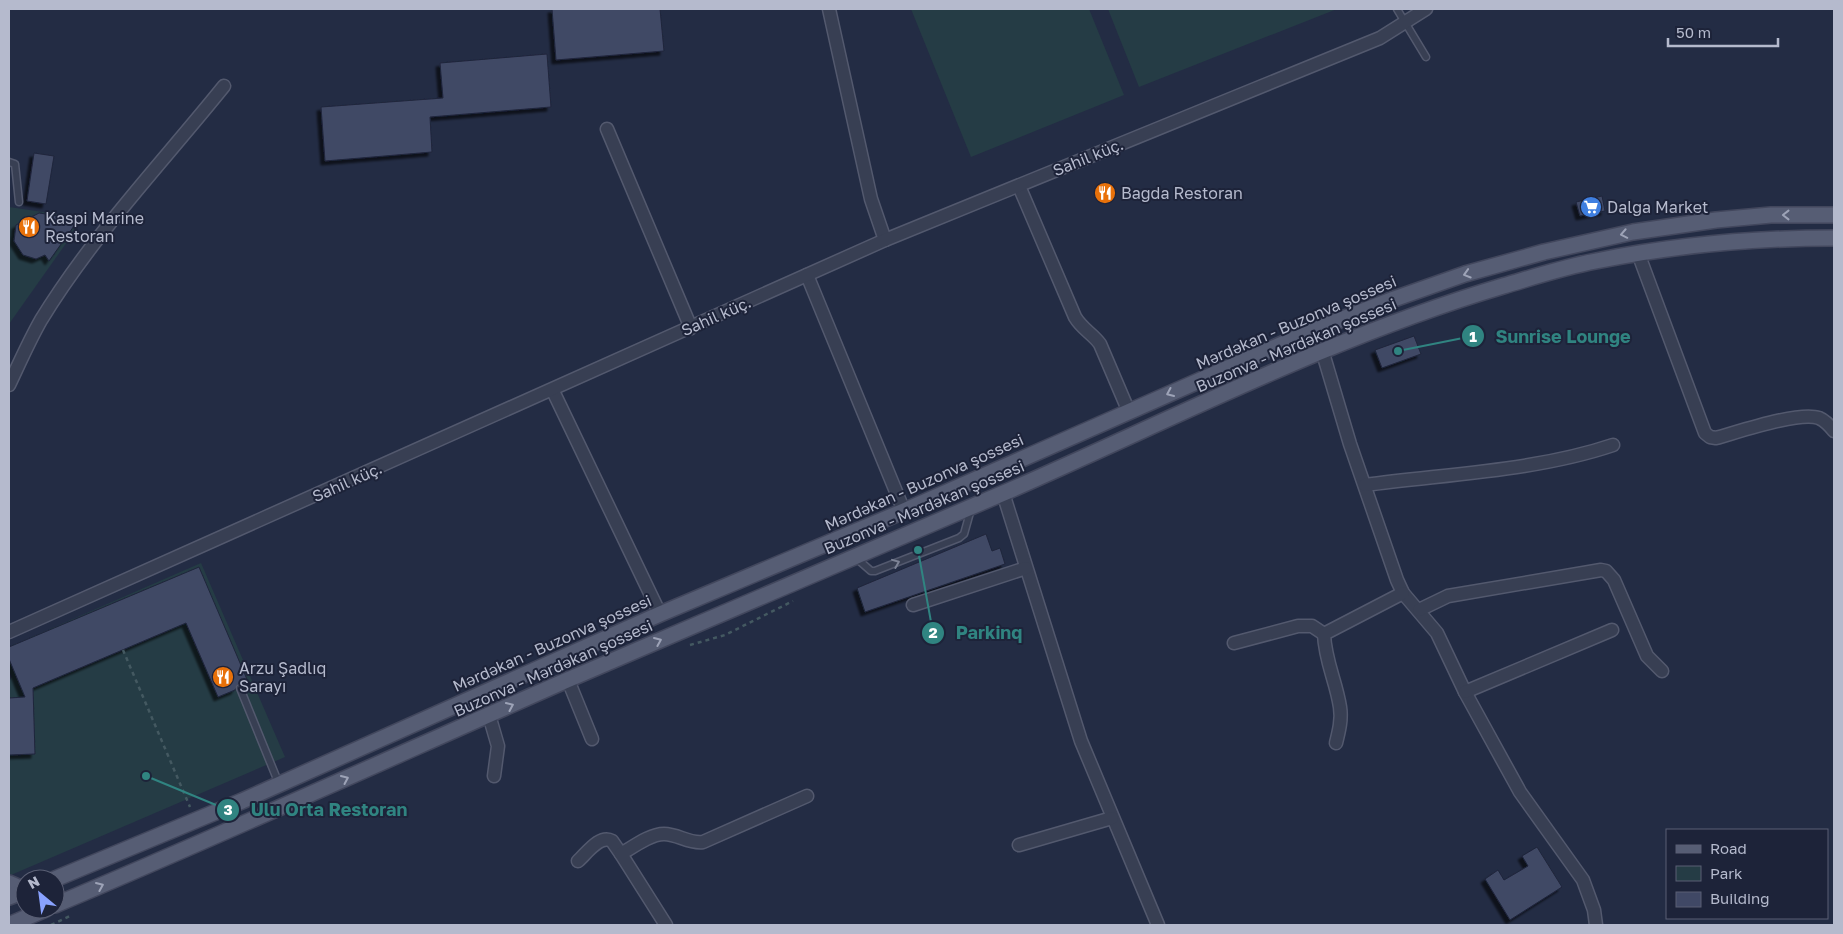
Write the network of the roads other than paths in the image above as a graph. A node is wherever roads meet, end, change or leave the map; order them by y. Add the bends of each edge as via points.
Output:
1 (829, 9) edge
2 (1397, 9) edge
3 (1426, 9) edge
4 (1405, 23) junction
5 (1426, 57) dead end
6 (224, 86) dead end
7 (607, 129) dead end
8 (9, 162) edge
9 (1019, 186) junction
10 (20, 202) dead end
11 (1834, 215) edge
12 (1834, 238) edge
13 (885, 240) junction
14 (1638, 254) junction
15 (808, 275) junction
16 (691, 328) junction
17 (1322, 350) junction
18 (9, 385) edge
19 (553, 391) junction
20 (1129, 412) junction
21 (1834, 431) edge
22 (1614, 445) dead end
23 (1365, 484) junction
24 (1003, 493) junction
25 (972, 506) junction
26 (904, 511) junction
27 (854, 557) junction
28 (1026, 568) junction
29 (1403, 592) junction
30 (913, 605) dead end
31 (1419, 610) junction
32 (660, 614) junction
33 (1612, 630) dead end
34 (9, 632) edge
35 (1324, 634) junction
36 (1234, 643) dead end
37 (1662, 671) dead end
38 (568, 680) junction
39 (240, 688) dead end
40 (1465, 692) junction
41 (489, 716) junction
42 (592, 739) dead end
43 (1336, 743) dead end
44 (494, 776) dead end
45 (279, 784) junction
46 (807, 796) dead end
47 (1112, 818) junction
48 (1019, 845) dead end
49 (621, 854) junction
50 (578, 861) dead end
51 (65, 875) edge
52 (65, 901) edge
53 (23, 919) edge
54 (9, 925) edge
55 (666, 925) edge
56 (1158, 925) edge
57 (1596, 925) edge

1 - 13 street via 870,199
2 - 4 lane
3 - 4 street, Sahil küç.
4 - 5 lane
4 - 9 street, Sahil küç. via 1373,41
6 - 18 street via 144,179 54,300
7 - 16 street
8 - 10 lane via 15,164 17,171
9 - 13 street, Sahil küç.
9 - 20 street via 1076,317 1081,327 1100,344
11 -> 20 main road, Mərdəkan - Buzonva şossesi via 1772,215 1633,232 1465,274 1314,330
12 - 14 main road, Buzonva - Mərdəkan şossesi via 1715,242
13 - 15 street, Sahil küç.
14 - 17 main road, Buzonva - Mərdəkan şossesi via 1575,266 1470,296
14 - 21 street via 1705,433 1716,438 1784,420 1812,417 1828,423
15 - 16 street, Sahil küç.
15 - 26 street
16 - 19 street, Sahil küç.
17 - 23 street
17 - 24 main road, Buzonva - Mərdəkan şossesi
19 - 32 street
19 - 34 street, Sahil küç.
20 - 26 main road, Mərdəkan - Buzonva şossesi
22 - 23 street via 1586,454 1529,464
23 - 29 street
24 - 25 main road, Buzonva - Mərdəkan şossesi
24 - 28 street
25 - 27 main road, Buzonva - Mərdəkan şossesi
27 -> 25 lane via 875,571 959,538 964,534
26 - 32 main road, Mərdəkan - Buzonva şossesi
38 -> 27 main road, Buzonva - Mərdəkan şossesi
28 - 30 street
28 - 47 street via 1081,741
29 - 31 street
29 - 35 street
31 - 37 street via 1448,596 1606,571 1614,580 1647,656
31 - 40 street via 1437,633
32 - 45 main road, Mərdəkan - Buzonva şossesi
33 - 40 street
35 - 36 street via 1312,626 1298,626
35 - 43 street via 1324,654 1340,707
41 -> 38 main road, Buzonva - Mərdəkan şossesi
38 - 42 street
39 - 45 lane
40 - 57 street via 1520,792 1583,880
41 - 44 street via 498,746
52 -> 41 main road, Buzonva - Mərdəkan şossesi
45 - 51 main road, Mərdəkan - Buzonva şossesi
46 - 49 street via 702,842 664,834
47 - 48 street
47 - 56 street
49 - 50 street via 612,841 604,839
49 - 55 street
53 - 54 main road

